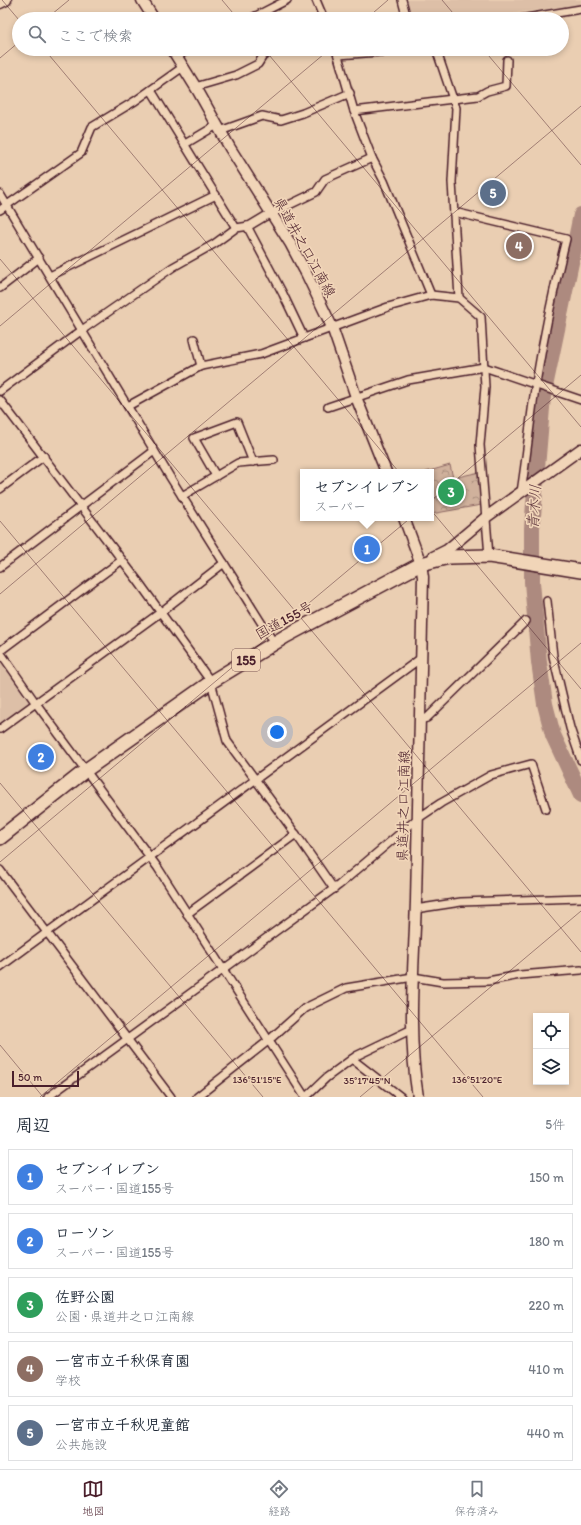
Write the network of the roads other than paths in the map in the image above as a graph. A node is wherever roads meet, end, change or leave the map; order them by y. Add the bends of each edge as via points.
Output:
1 (5, 0) edge
2 (142, 0) edge
3 (287, 0) edge
4 (316, 0) edge
5 (402, 0) edge
6 (0, 4) edge
7 (581, 9) edge
8 (150, 12) edge
9 (264, 12) edge
10 (321, 12) edge
11 (405, 12) edge
12 (563, 12) edge
13 (176, 56) edge
14 (263, 56) edge
15 (338, 56) edge
16 (438, 56) edge
17 (507, 60) dead end
18 (183, 67) junction
19 (195, 87) junction
20 (151, 90) junction
21 (350, 93) junction
22 (453, 99) junction
23 (354, 111) junction
24 (219, 128) junction
25 (185, 144) junction
26 (372, 158) junction
27 (0, 194) edge
28 (216, 195) junction
29 (7, 206) junction
30 (0, 210) edge
31 (454, 212) junction
32 (271, 214) junction
33 (247, 226) junction
34 (236, 228) junction
35 (39, 258) junction
36 (50, 276) junction
37 (0, 288) edge
38 (431, 295) junction
39 (459, 298) junction
40 (332, 327) junction
41 (82, 330) junction
42 (304, 338) junction
43 (194, 339) dead end
44 (202, 366) junction
45 (484, 367) junction
46 (536, 385) junction
47 (1, 389) edge
48 (356, 397) junction
49 (0, 400) edge
50 (581, 400) edge
51 (128, 406) junction
52 (328, 407) dead end
53 (581, 449) edge
54 (154, 451) junction
55 (44, 456) junction
56 (274, 460) dead end
57 (253, 462) junction
58 (385, 469) edge
59 (216, 476) junction
60 (0, 489) edge
61 (523, 490) junction
62 (182, 496) junction
63 (81, 506) junction
64 (485, 518) junction
65 (405, 521) edge
66 (489, 556) junction
67 (122, 560) junction
68 (224, 563) junction
69 (421, 564) junction
70 (0, 567) edge
71 (581, 571) edge
72 (547, 601) dead end
73 (161, 612) junction
74 (526, 621) dead end
75 (274, 643) junction
76 (0, 652) edge
77 (421, 658) junction
78 (211, 682) junction
79 (35, 702) junction
80 (420, 720) junction
81 (0, 729) edge
82 (581, 760) edge
83 (86, 770) junction
84 (255, 780) junction
85 (546, 810) dead end
86 (417, 818) junction
87 (296, 834) junction
88 (0, 838) edge
89 (151, 857) junction
90 (0, 870) edge
91 (334, 889) junction
92 (581, 898) edge
93 (415, 909) junction
94 (187, 914) junction
95 (47, 932) junction
96 (0, 967) edge
97 (222, 969) junction
98 (581, 970) edge
99 (413, 976) junction
100 (411, 1032) junction
101 (127, 1039) junction
102 (268, 1041) junction
103 (352, 1058) junction
104 (50, 1096) edge
105 (171, 1097) edge
106 (198, 1097) edge
107 (305, 1097) edge
108 (401, 1097) edge
109 (418, 1097) edge

1 - 6 main road
2 - 8 main road
3 - 9 street
4 - 10 street
5 - 11 street
7 - 12 street
13 - 18 main road, 県道井之口江南線
14 - 19 street via 258,64 236,75
15 - 21 street
16 - 22 street
17 - 22 street via 506,86 478,96
18 - 19 main road, 県道井之口江南線
18 - 20 street
19 - 24 main road, 県道井之口江南線
20 - 25 street
20 - 29 street via 92,127 82,152
21 - 23 street
21 - 24 street via 281,120 262,116
22 - 23 street
22 - 31 street via 456,108 452,182
23 - 26 street
24 - 25 street
24 - 32 main road, 県道井之口江南線
25 - 28 street
26 - 32 street via 325,179 316,192
26 - 38 street
27 - 29 street
28 - 34 street
28 - 36 street
29 - 30 street
29 - 35 street
31 - 39 street
31 - 46 street via 566,239 547,317
32 - 33 street
32 - 40 main road, 県道井之口江南線 via 290,243
33 - 34 street
33 - 42 street
34 - 41 street via 214,244 173,267
35 - 36 street
35 - 37 street
36 - 41 street
38 - 39 street
38 - 40 street
39 - 45 street via 481,317
40 - 42 street
40 - 48 main road, 県道井之口江南線
41 - 47 street
41 - 51 street
42 - 44 street via 261,354
43 - 44 street
44 - 51 street
45 - 46 street
45 - 48 street via 408,380
45 - 64 street via 485,387 480,445
46 - 50 street
46 - 61 street
48 - 52 street
48 - 58 main road, 県道井之口江南線
49 - 55 street
51 - 54 street
53 - 61 main road
54 - 62 street
54 - 63 street
55 - 60 street
55 - 63 street
56 - 57 street
57 - 59 street via 238,463
57 - 59 street via 237,422 194,438
59 - 62 street
61 - 64 main road
62 - 68 street
63 - 67 street
63 - 70 street
64 - 66 street
64 - 69 main road via 447,550
65 - 69 main road, 県道井之口江南線
66 - 69 highway, 国道155号 / 155 via 449,557
66 - 71 highway, 国道155号 / 155
67 - 73 street
67 - 76 street
68 - 73 street
68 - 75 street
69 - 75 highway, 国道155号 / 155
69 - 77 main road, 県道井之口江南線
72 - 82 street via 553,656 570,728
73 - 78 street
73 - 79 street
74 - 80 street via 427,718
75 - 78 highway, 国道155号 / 155
76 - 79 street
77 - 80 main road, 県道井之口江南線
77 - 84 street
78 - 83 highway, 国道155号 / 155
78 - 84 street via 227,741
79 - 81 street
79 - 83 street
80 - 86 main road, 県道井之口江南線
83 - 88 highway, 国道155号 / 155
83 - 89 street
84 - 87 street
84 - 89 street
85 - 86 street via 531,764 491,775
86 - 91 street
86 - 93 main road, 県道井之口江南線
87 - 91 street
87 - 94 street
89 - 94 street
89 - 95 street
90 - 95 street
91 - 97 street
92 - 93 street via 461,902
93 - 99 main road, 県道井之口江南線
94 - 97 street
95 - 96 street
95 - 101 street
97 - 101 street
97 - 102 street
98 - 99 street via 480,981 442,982
99 - 100 main road, 県道井之口江南線
99 - 102 street via 346,988 305,1008
100 - 103 street via 408,1031
100 - 109 main road, 県道井之口江南線
101 - 104 street
101 - 105 street
102 - 106 street
102 - 107 street
103 - 107 street
103 - 108 street

